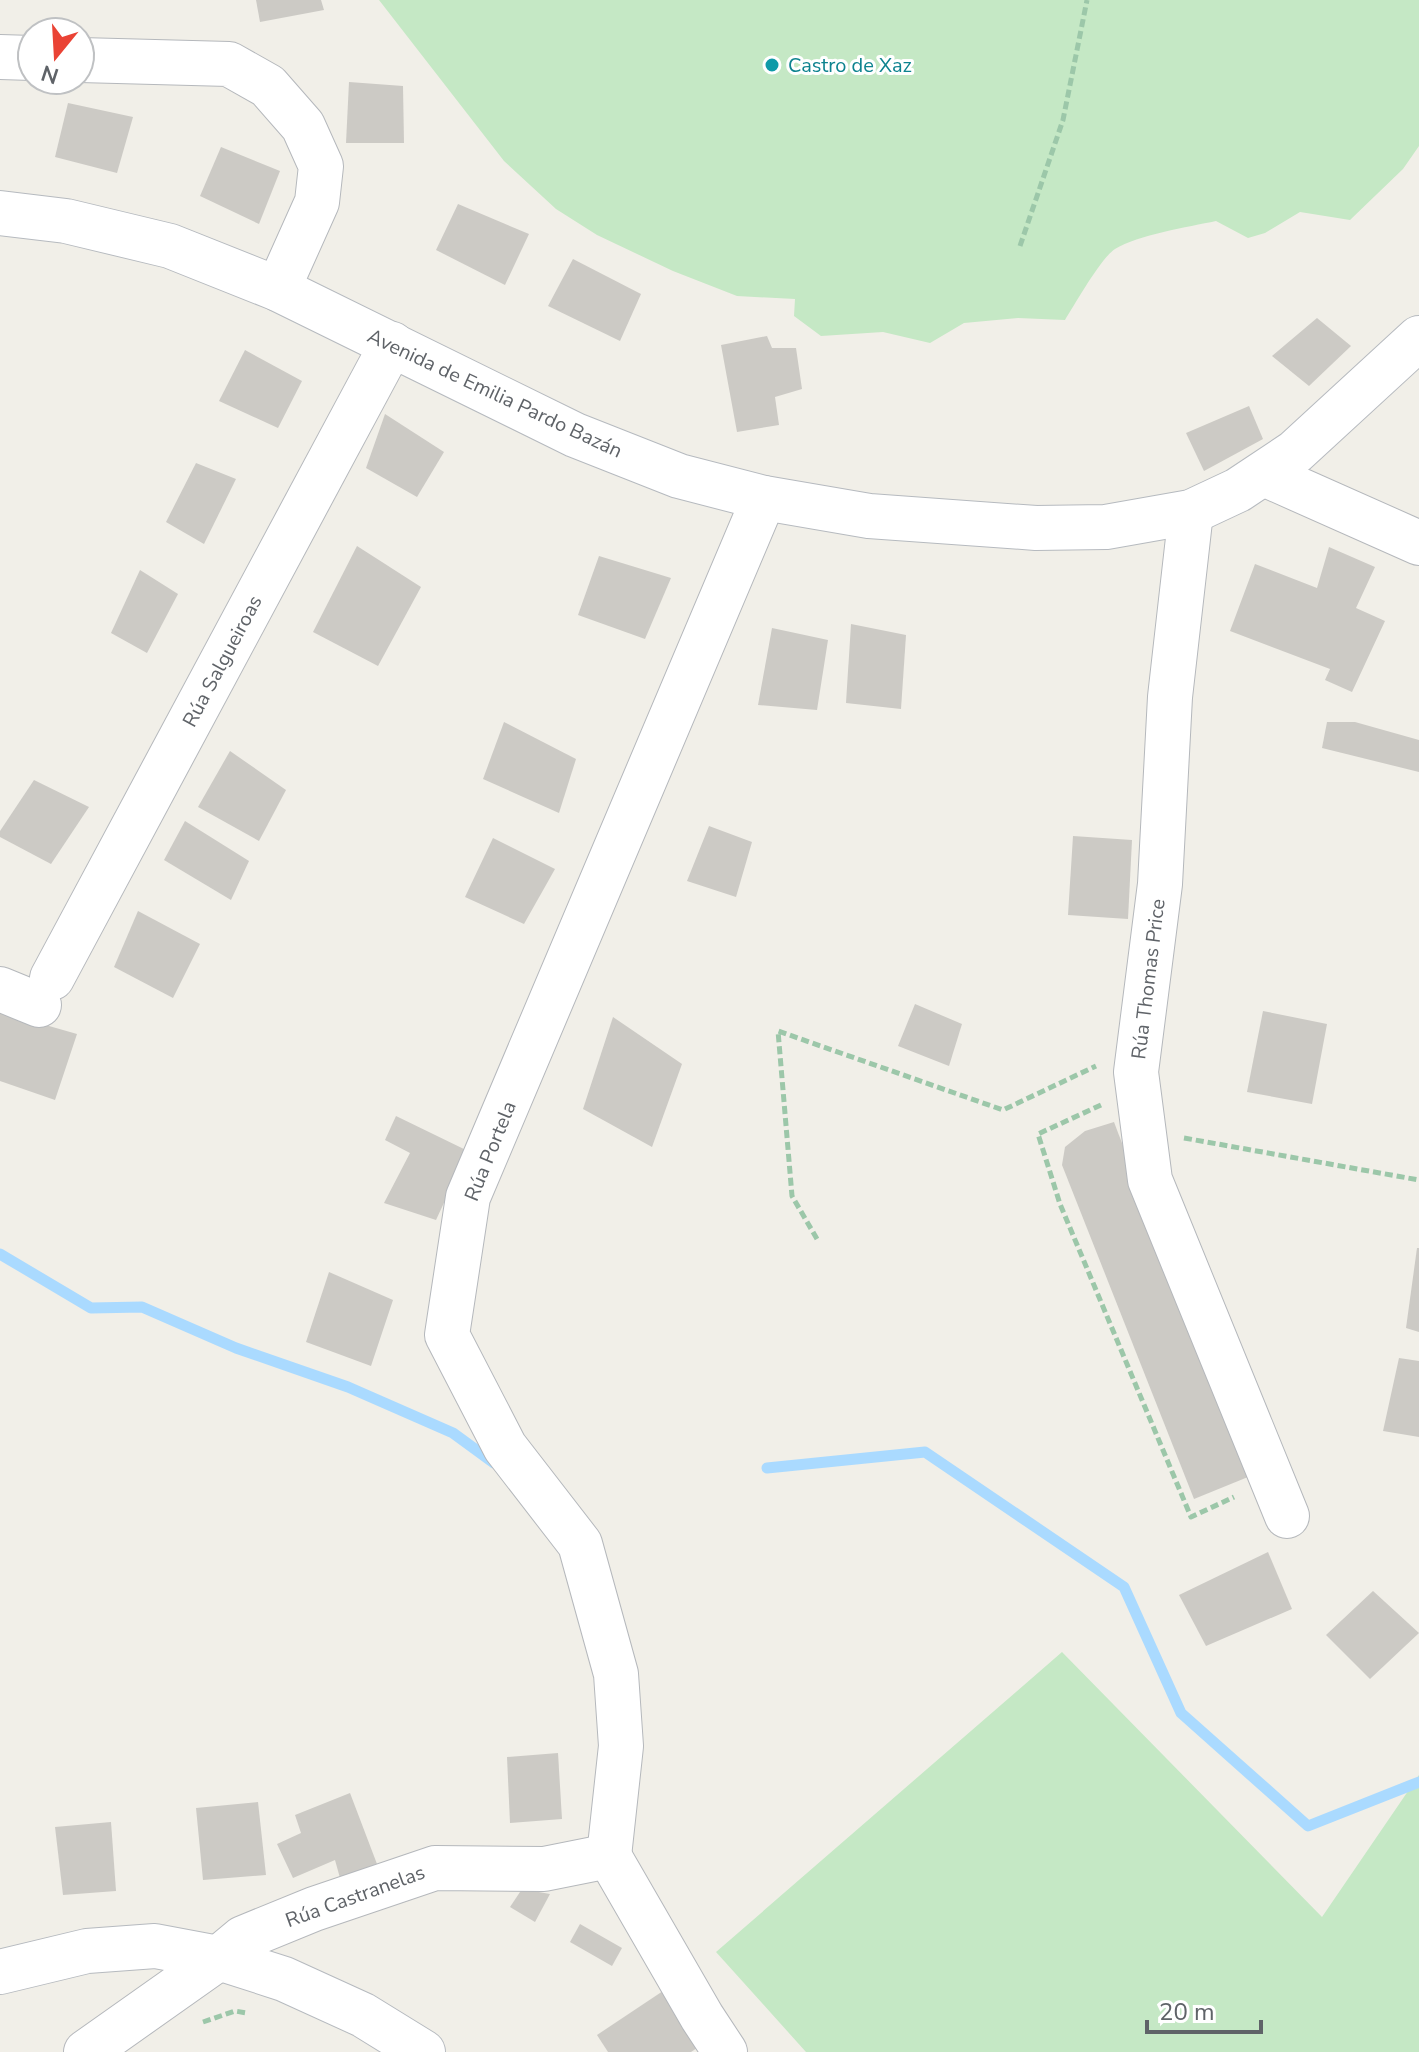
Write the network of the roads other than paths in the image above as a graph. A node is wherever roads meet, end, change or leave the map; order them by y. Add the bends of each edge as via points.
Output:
1 (96, 60) edge
2 (0, 213) edge
3 (278, 289) junction
4 (1419, 338) edge
5 (392, 344) junction
6 (1264, 474) junction
7 (764, 498) junction
8 (1191, 512) junction
9 (1419, 543) edge
10 (0, 989) edge
11 (1279, 1498) road end
12 (609, 1856) junction
13 (219, 1958) junction
14 (0, 1972) edge
15 (86, 2052) edge
16 (423, 2052) edge
17 (725, 2052) edge

1 - 3 street via 229,64 268,86 303,126 321,166 317,202
2 - 3 street, Avenida de Emilia Pardo Bazán via 66,221 170,246
3 - 5 street, Avenida de Emilia Pardo Bazán
4 - 6 street, Avenida de Emilia Pardo Bazán
5 - 7 street, Avenida de Emilia Pardo Bazán via 575,435 679,476
5 - 10 street, Rúa Salgueiroas via 46,991
6 - 8 street, Avenida de Emilia Pardo Bazán
6 - 9 street
7 - 8 street, Avenida de Emilia Pardo Bazán via 869,516 1036,528 1106,527
7 - 12 street, Rúa Portela via 468,1197 447,1335 505,1447 580,1544 616,1674 621,1746
8 - 11 street, Rúa Thomas Price via 1170,697 1160,884 1136,1072 1150,1180
12 - 13 street, Rúa Castranelas via 544,1869 435,1868 243,1938
12 - 17 street
13 - 14 street via 155,1946 87,1951
13 - 15 street, Rúa Castranelas
13 - 16 street via 284,1979 363,2015

